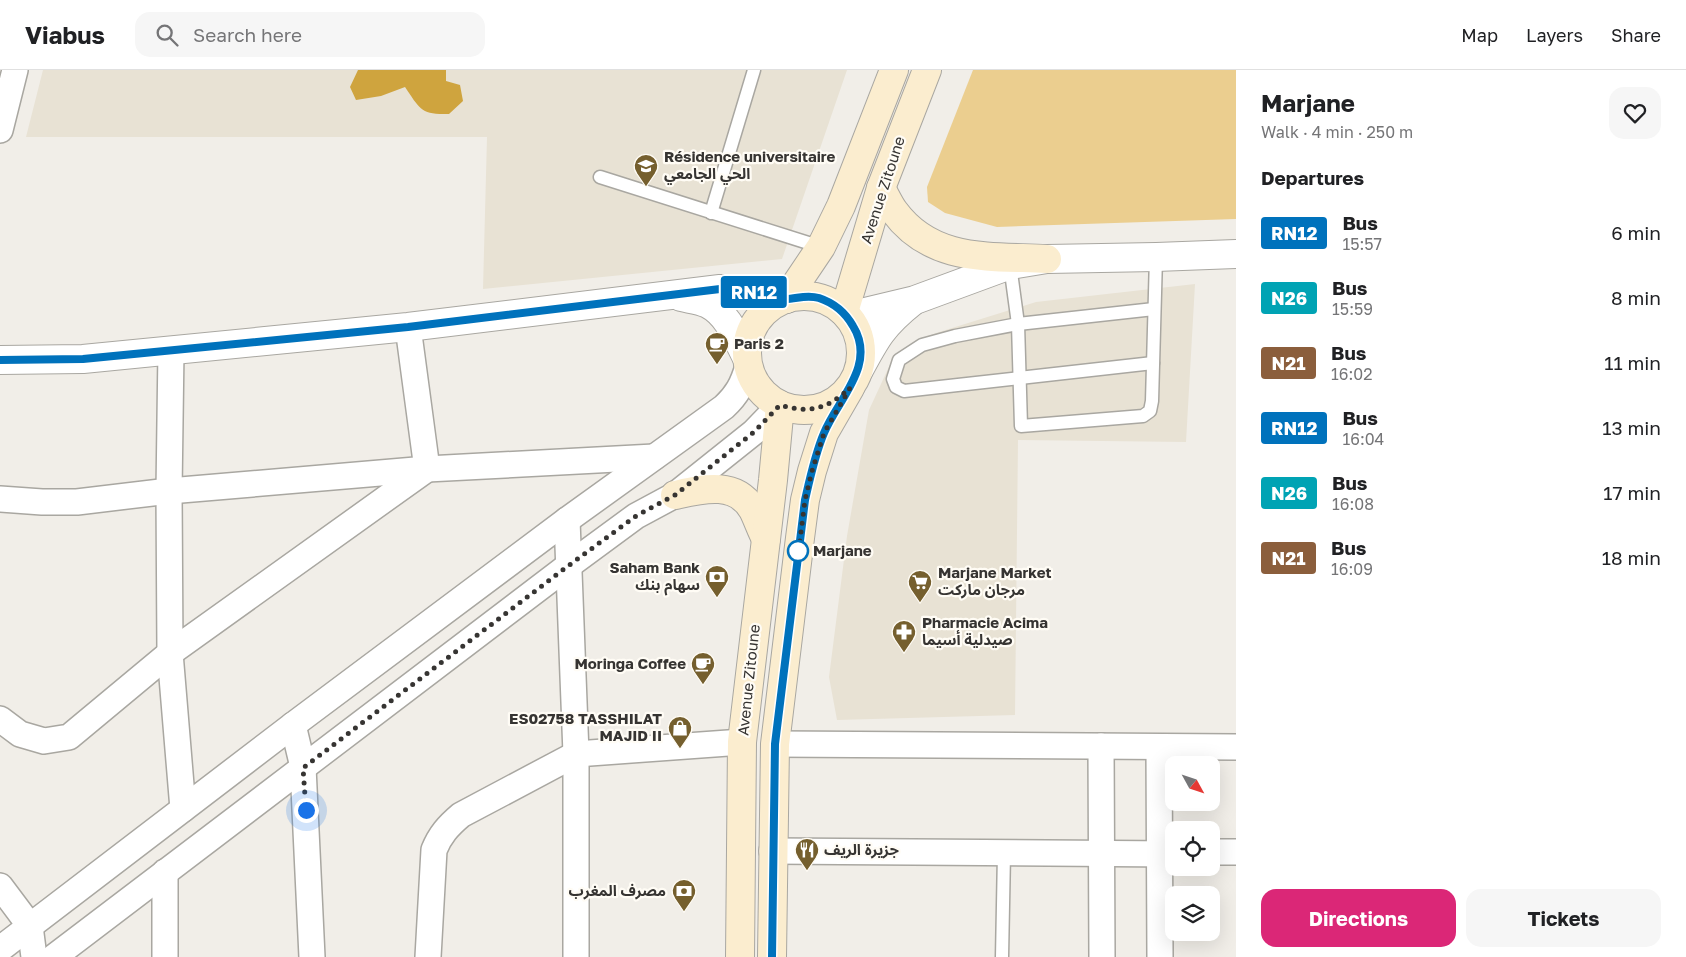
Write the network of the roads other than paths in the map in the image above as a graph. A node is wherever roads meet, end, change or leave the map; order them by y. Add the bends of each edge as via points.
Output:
1 (16, 70) edge
2 (754, 70) edge
3 (894, 70) edge
4 (927, 70) edge
5 (0, 130) edge
6 (600, 177) dead end
7 (881, 188) junction
8 (711, 213) junction
9 (821, 247) junction
10 (1236, 254) edge
11 (1156, 257) junction
12 (1047, 259) junction
13 (1010, 265) junction
14 (677, 295) junction
15 (786, 299) junction
16 (915, 300) junction
17 (1154, 309) junction
18 (846, 314) junction
19 (1018, 324) junction
20 (408, 327) junction
21 (171, 350) junction
22 (0, 360) edge
23 (747, 362) junction
24 (1153, 363) junction
25 (1020, 378) junction
26 (854, 379) junction
27 (780, 405) junction
28 (654, 457) junction
29 (427, 469) junction
30 (170, 491) junction
31 (675, 495) junction
32 (0, 499) edge
33 (567, 520) junction
34 (766, 539) junction
35 (568, 566) junction
36 (170, 653) junction
37 (0, 720) edge
38 (293, 725) junction
39 (742, 742) junction
40 (775, 744) junction
41 (1101, 746) junction
42 (1159, 747) junction
43 (1236, 747) edge
44 (576, 754) junction
45 (303, 768) junction
46 (183, 809) junction
47 (1165, 827) edge
48 (772, 850) junction
49 (1220, 852) edge
50 (1236, 852) edge
51 (1004, 853) junction
52 (1102, 854) junction
53 (1165, 854) edge
54 (165, 872) junction
55 (1166, 876) edge
56 (0, 886) edge
57 (30, 926) junction
58 (0, 948) edge
59 (34, 957) edge
60 (54, 957) edge
61 (165, 957) edge
62 (312, 957) edge
63 (428, 957) edge
64 (576, 957) edge
65 (740, 957) edge
66 (772, 957) edge
67 (1002, 957) edge
68 (1102, 957) edge
69 (1160, 957) edge

1 - 5 street
2 - 8 lane
3 - 9 main road, Avenue Zitoune
4 - 7 main road, Avenue Zitoune
6 - 8 lane
7 - 12 main road via 893,210 926,242 967,255
7 - 18 main road, Avenue Zitoune
8 - 9 lane
9 - 15 main road, Avenue Zitoune
10 - 11 street
11 - 12 street
11 - 17 lane
12 - 13 street
13 - 16 street
13 - 19 lane
14 - 15 street via 720,289
14 - 20 street
14 - 23 street via 708,304 723,316
15 - 18 main road via 817,297
15 - 23 main road via 769,308 756,322 748,339
16 - 18 street
16 - 26 street via 892,318 876,337
17 - 19 lane
17 - 24 lane
18 - 26 main road via 858,333 861,351
19 - 25 lane
19 - 25 lane via 954,336 922,346 899,360 893,379 896,387 904,391
20 - 21 street
20 - 29 street
21 - 22 street via 83,359
21 - 30 street
23 - 27 main road via 760,390
23 - 28 street via 744,382 736,396
24 - 25 lane
24 - 25 lane via 1150,412 1143,416 1021,426
26 - 27 main road via 838,399 825,406 795,410
26 - 40 main road via 824,433 805,500
27 - 31 street via 754,432
27 - 34 main road, Avenue Zitoune
28 - 29 street
28 - 33 street
29 - 30 street
29 - 36 street
30 - 32 street via 76,502
30 - 36 street
31 - 34 main road via 708,488 734,492 752,509
31 - 35 street via 636,516
33 - 35 street
33 - 38 street
34 - 39 main road, Avenue Zitoune
35 - 44 street
35 - 45 street
36 - 37 street via 69,737 44,741 20,734
36 - 46 street
38 - 45 street
38 - 46 street
39 - 44 street
39 - 65 main road, Avenue Zitoune
40 - 41 street
40 - 48 main road
41 - 42 street
41 - 52 street
42 - 43 street
42 - 47 street
44 - 63 street via 461,815 439,837 434,850
44 - 64 street
45 - 54 street
45 - 62 street
46 - 57 street
48 - 51 street
48 - 66 main road
49 - 50 street
51 - 52 street
51 - 67 lane
52 - 53 street
52 - 68 street
54 - 60 street
54 - 61 street
55 - 69 street
56 - 57 street
57 - 58 street
57 - 59 street

